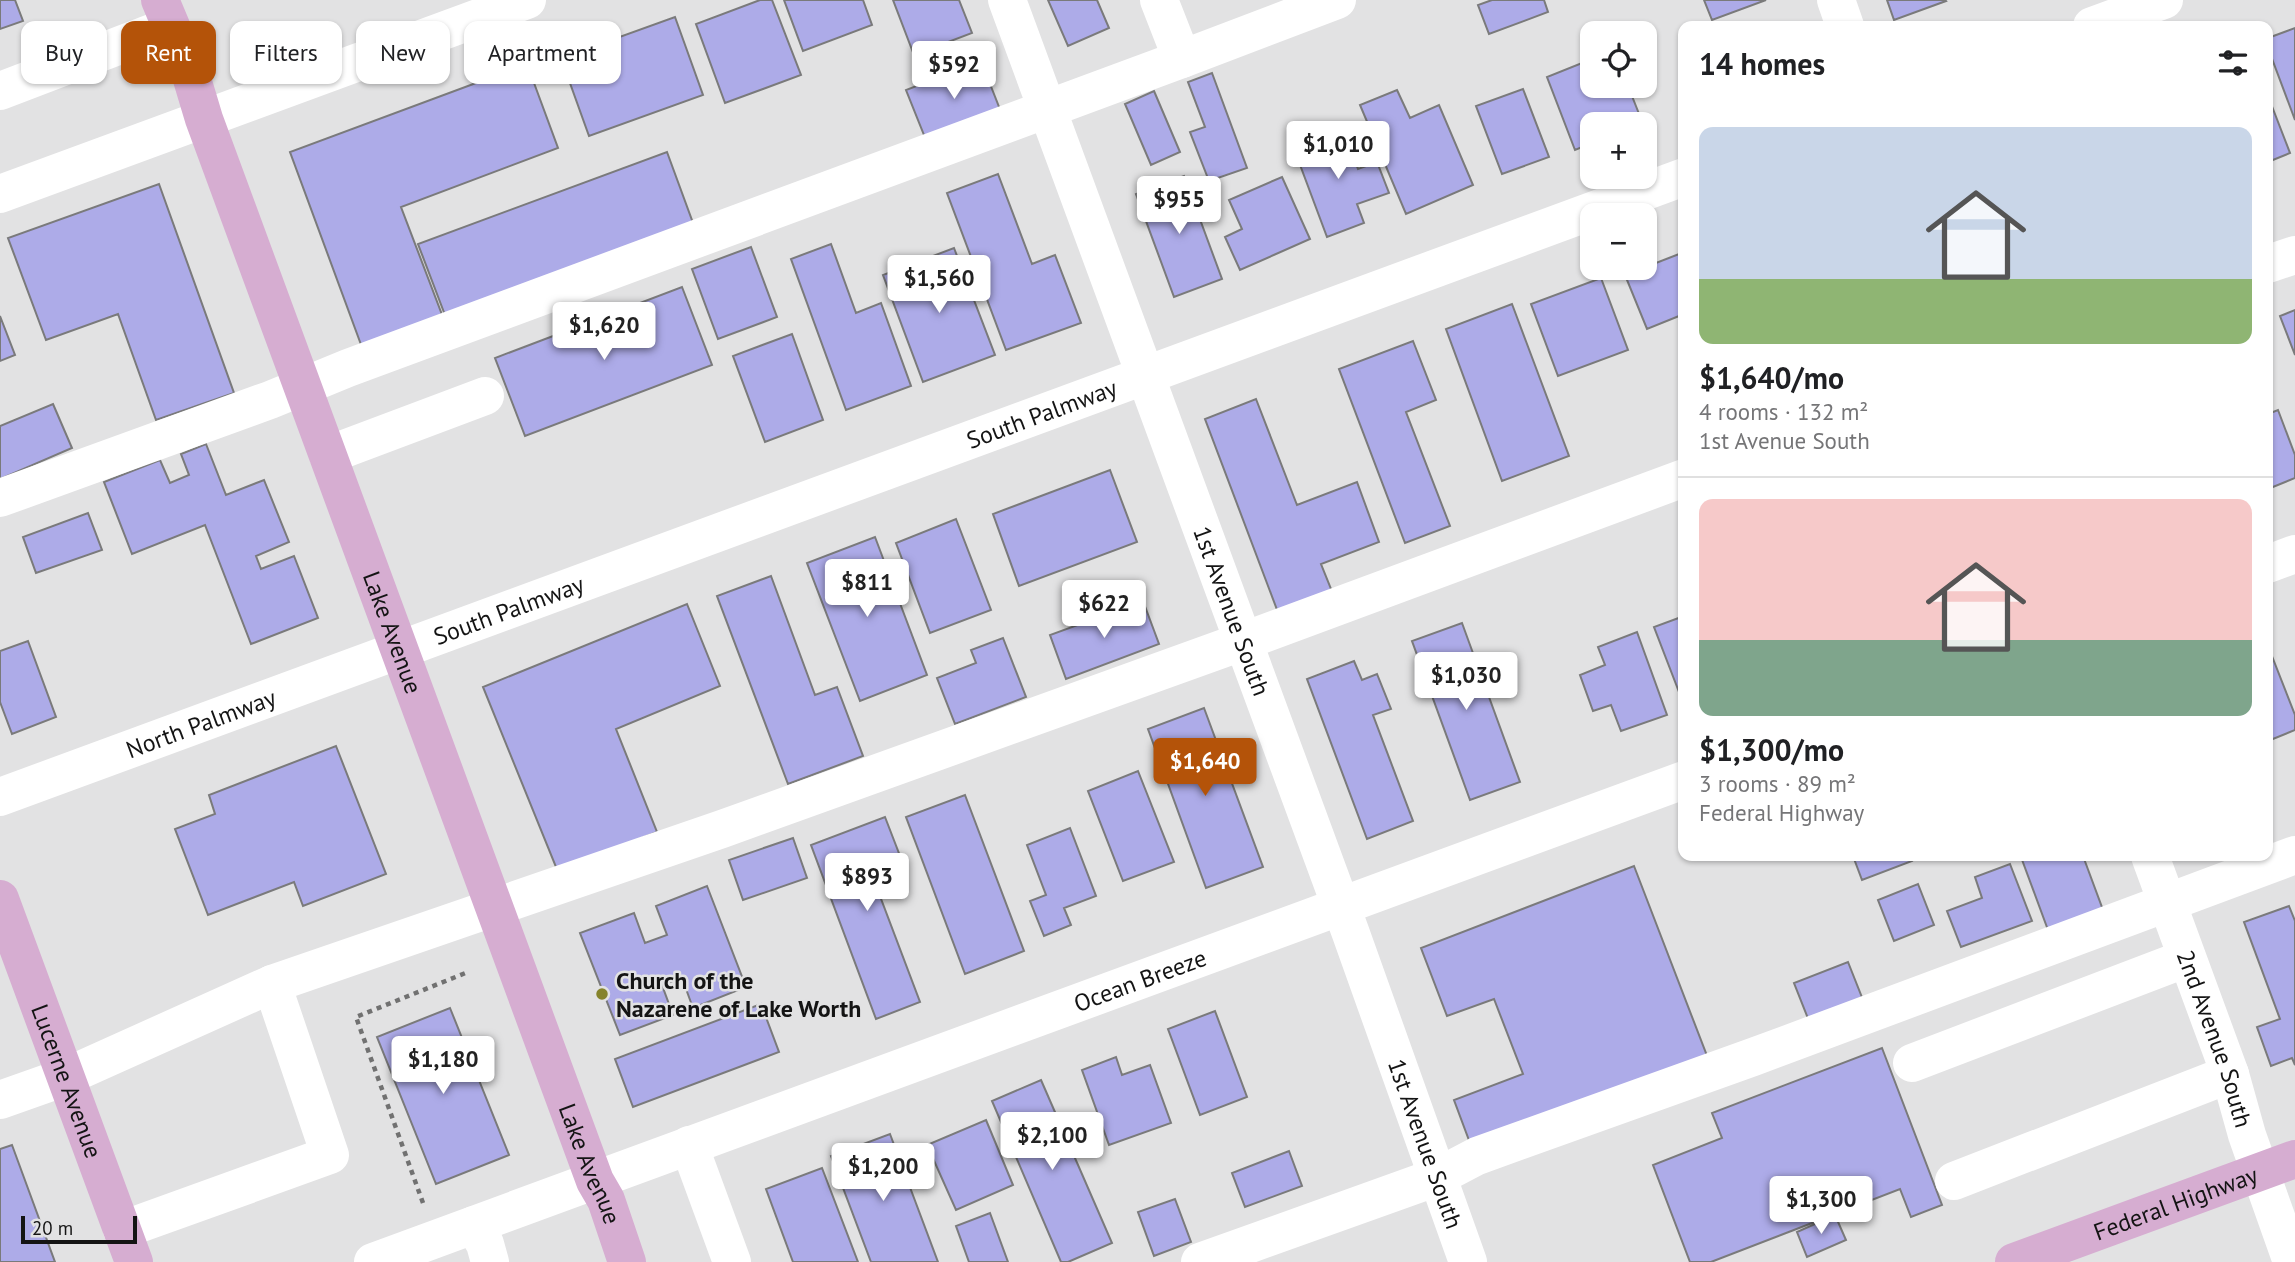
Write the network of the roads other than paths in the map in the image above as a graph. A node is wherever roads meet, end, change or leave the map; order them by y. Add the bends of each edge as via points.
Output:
1 (527, 0) edge
2 (1007, 0) edge
3 (1159, 0) edge
4 (1337, 0) edge
5 (1836, 0) edge
6 (2164, 0) edge
7 (165, 13) edge
8 (1843, 21) edge
9 (2106, 21) edge
10 (1182, 59) junction
11 (0, 91) edge
12 (1047, 108) junction
13 (204, 119) junction
14 (1678, 179) edge
15 (0, 194) edge
16 (2295, 255) edge
17 (2273, 262) edge
18 (1145, 375) junction
19 (303, 387) junction
20 (485, 396) dead end
21 (328, 455) junction
22 (1678, 480) edge
23 (0, 498) edge
24 (2295, 554) edge
25 (2273, 562) edge
26 (1244, 641) junction
27 (399, 650) junction
28 (1678, 781) edge
29 (0, 797) edge
30 (2295, 855) edge
31 (2152, 861) edge
32 (0, 900) edge
33 (2167, 901) junction
34 (495, 906) junction
35 (1341, 906) junction
36 (2188, 958) junction
37 (272, 984) junction
38 (1912, 1063) dead end
39 (2230, 1074) junction
40 (65, 1077) junction
41 (0, 1100) edge
42 (689, 1145) junction
43 (2295, 1159) edge
44 (2260, 1172) junction
45 (1437, 1177) junction
46 (595, 1181) junction
47 (1954, 1181) dead end
48 (474, 1225) junction
49 (128, 1246) edge
50 (387, 1260) edge
51 (490, 1262) edge
52 (627, 1262) edge
53 (732, 1262) edge
54 (1200, 1262) edge
55 (1468, 1262) edge
56 (2014, 1262) edge
57 (2292, 1262) edge

1 - 13 street
2 - 12 street, 1st Avenue South
3 - 10 street
4 - 10 street
5 - 8 street
6 - 9 street
7 - 11 street
7 - 13 main road, Lake Avenue
10 - 12 street
12 - 18 street, 1st Avenue South
12 - 19 street
13 - 15 street
13 - 19 main road, Lake Avenue
14 - 18 street, South Palmway
16 - 17 street
18 - 26 street, 1st Avenue South
18 - 27 street, South Palmway
19 - 21 main road, Lake Avenue
19 - 23 street
20 - 21 street
21 - 27 main road, Lake Avenue
22 - 26 street
24 - 25 street
26 - 34 street
26 - 35 street, 1st Avenue South
27 - 29 street, North Palmway
27 - 34 main road, Lake Avenue
28 - 35 street, Ocean Breeze
30 - 33 street
31 - 33 street, 2nd Avenue South
32 - 40 main road, Lucerne Avenue
33 - 36 street, 2nd Avenue South
33 - 45 street via 1477,1156
34 - 37 street
34 - 46 main road, Lake Avenue
35 - 42 street, Ocean Breeze
35 - 45 street, 1st Avenue South
36 - 38 street
36 - 39 street, 2nd Avenue South
37 - 40 street
37 - 49 street via 330,1155
39 - 44 street, 2nd Avenue South
39 - 47 street
40 - 41 street
40 - 49 main road, Lucerne Avenue
42 - 46 street, Ocean Breeze
42 - 53 street
43 - 44 main road, Federal Highway
44 - 56 main road, Federal Highway
44 - 57 street, 2nd Avenue South
45 - 54 street
45 - 55 street, 1st Avenue South
46 - 48 street, Ocean Breeze
46 - 52 main road, Lake Avenue
48 - 50 street, Ocean Breeze
48 - 51 street

